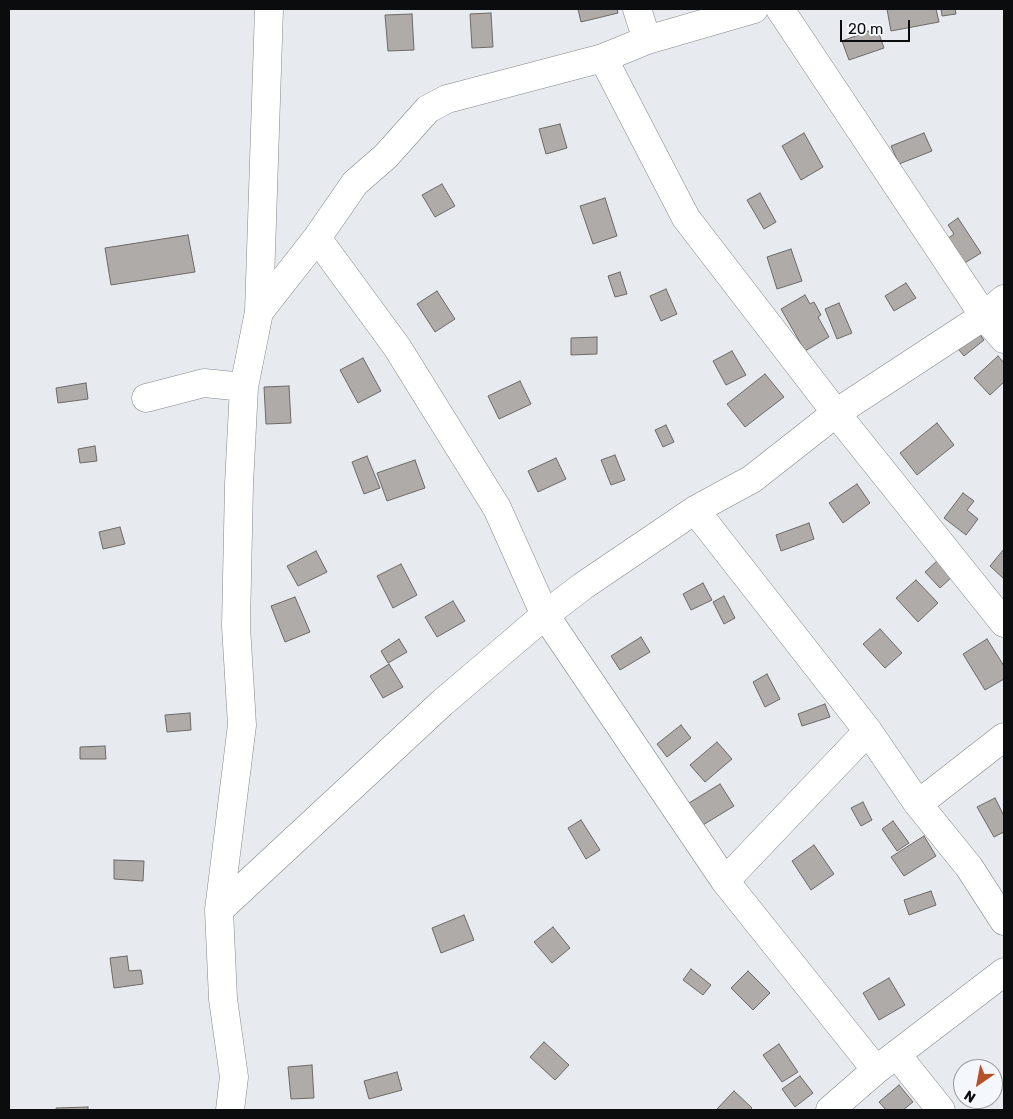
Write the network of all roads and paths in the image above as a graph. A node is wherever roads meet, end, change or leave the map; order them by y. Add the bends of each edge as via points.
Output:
1 (269, 9) edge
2 (637, 9) edge
3 (754, 9) edge
4 (780, 9) edge
5 (647, 40) junction
6 (604, 58) junction
7 (317, 238) junction
8 (994, 307) edge
9 (259, 312) junction
10 (1004, 340) edge
11 (244, 387) junction
12 (146, 398) dead end
13 (836, 413) junction
14 (694, 510) junction
15 (546, 615) junction
16 (1004, 623) edge
17 (868, 731) junction
18 (1004, 737) edge
19 (918, 804) junction
20 (725, 881) junction
21 (219, 910) junction
22 (1004, 921) edge
23 (1004, 972) edge
24 (886, 1063) junction
25 (230, 1110) edge
26 (830, 1110) edge
27 (941, 1110) edge

1 - 9 street
2 - 5 street
3 - 5 street
4 - 8 street
5 - 6 street
6 - 7 street via 447,99 428,109 386,156 355,183
6 - 13 street via 686,218
7 - 9 street
7 - 15 street via 397,347 497,508
8 - 10 street
8 - 13 street
9 - 11 street
11 - 12 street via 204,383
11 - 21 street via 236,626 242,725
13 - 14 street via 752,478
13 - 16 street
14 - 15 street
14 - 17 street
15 - 20 street
15 - 21 street via 442,703
17 - 19 street
17 - 20 street
18 - 19 street
19 - 22 street via 970,867
20 - 24 street
21 - 25 street via 223,999 234,1077
23 - 24 street
24 - 26 street
24 - 27 street

